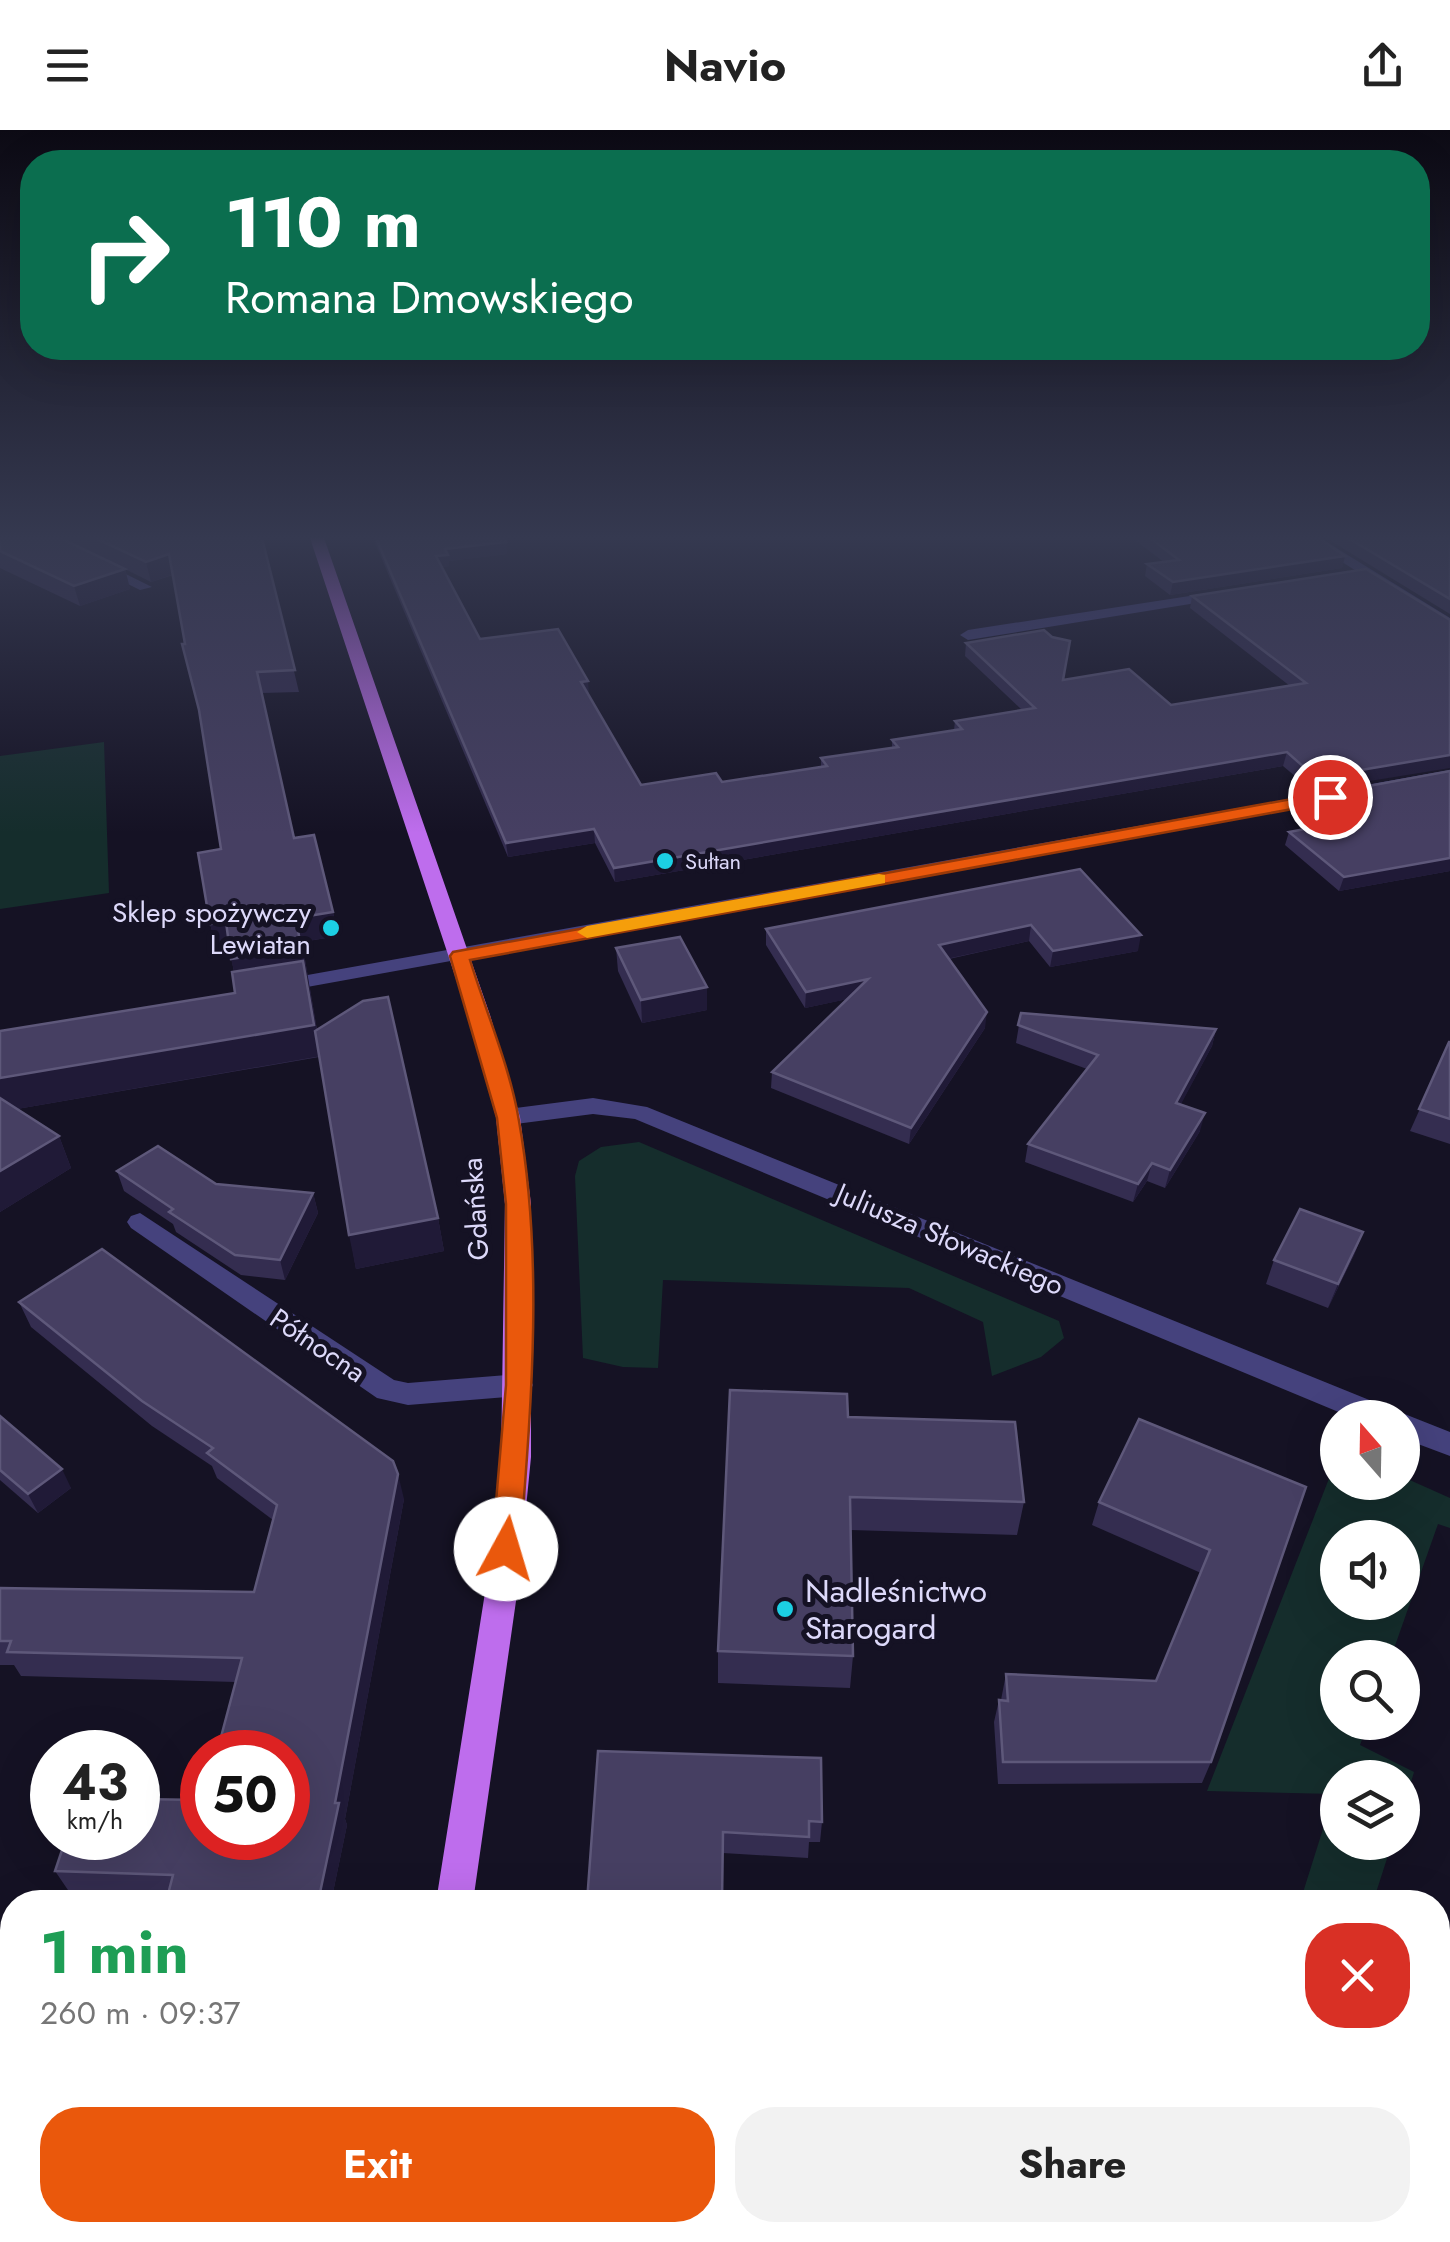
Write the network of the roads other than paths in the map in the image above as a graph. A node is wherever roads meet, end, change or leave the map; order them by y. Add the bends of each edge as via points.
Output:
1 (351, 637) edge
2 (1450, 775) edge
3 (460, 956) junction
4 (255, 990) edge
5 (508, 1118) junction
6 (140, 1222) dead end
7 (519, 1385) junction
8 (1340, 1400) edge
9 (1420, 1432) edge
10 (1450, 1444) edge
11 (457, 1890) edge

1 - 3 main road, Gdańska
2 - 3 street
3 - 4 street
3 - 5 main road, Gdańska
5 - 7 main road, Gdańska via 518,1204
5 - 8 street, Juliusza Słowackiego via 593,1106 639,1112
6 - 7 street, Północna via 387,1390
7 - 11 main road, Gdańska via 503,1580
9 - 10 street

